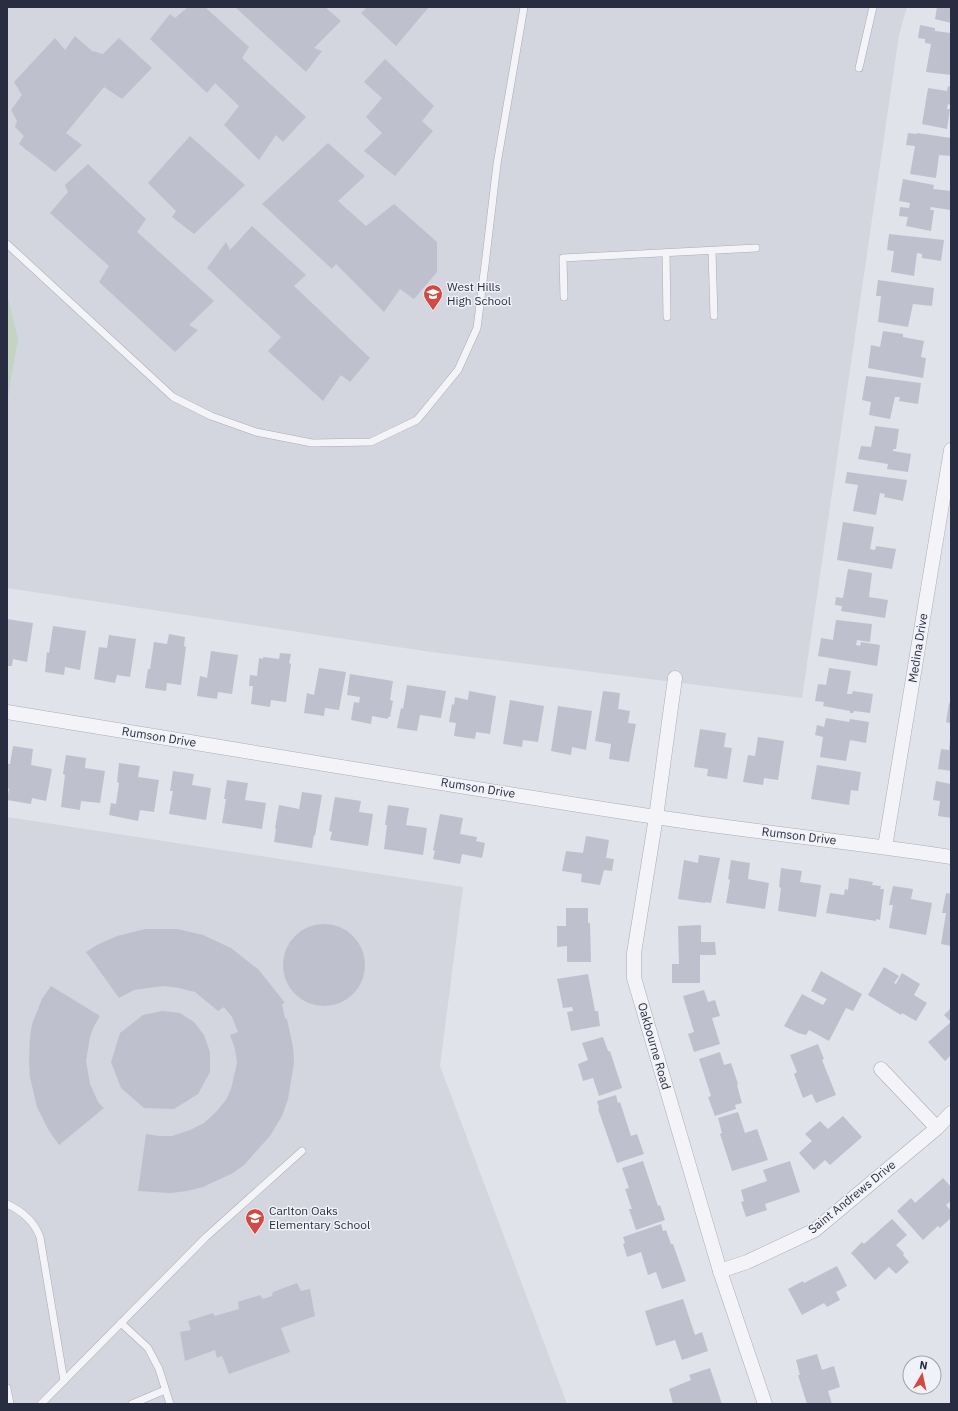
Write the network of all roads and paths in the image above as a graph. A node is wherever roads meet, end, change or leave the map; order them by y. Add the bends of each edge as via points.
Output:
1 (524, 7) edge
2 (873, 7) edge
3 (860, 68) dead end
4 (7, 244) edge
5 (756, 248) dead end
6 (712, 250) junction
7 (666, 253) junction
8 (564, 297) dead end
9 (667, 316) dead end
10 (714, 316) dead end
11 (951, 450) edge
12 (675, 678) dead end
13 (7, 712) edge
14 (656, 817) junction
15 (885, 847) junction
16 (951, 857) edge
17 (881, 1069) dead end
18 (951, 1114) edge
19 (937, 1128) junction
20 (302, 1151) dead end
21 (7, 1204) edge
22 (720, 1271) junction
23 (122, 1323) junction
24 (64, 1381) junction
25 (7, 1388) edge
26 (165, 1390) junction
27 (10, 1404) edge
28 (41, 1404) edge
29 (132, 1404) edge
30 (170, 1404) edge
31 (765, 1404) edge

1 - 4 lane via 496,164 477,328 458,370 417,420 371,442 312,443 256,432 211,416 173,397
2 - 3 lane
5 - 6 lane
6 - 7 lane
6 - 10 lane
7 - 8 lane via 563,258
7 - 9 lane
11 - 15 street, Medina Drive
12 - 14 street, Oakbourne Road
13 - 14 street, Rumson Drive
14 - 15 street, Rumson Drive
14 - 22 street, Oakbourne Road via 634,952 634,978
15 - 16 street, Rumson Drive
17 - 19 street
18 - 19 street, Saint Andrews Drive
19 - 22 street, Saint Andrews Drive via 814,1230 747,1262
20 - 23 lane via 206,1237
21 - 24 lane via 26,1216 40,1237
22 - 31 street, Oakbourne Road
23 - 24 lane
23 - 26 lane via 148,1348 159,1369
24 - 28 lane
25 - 27 lane
26 - 29 lane
26 - 30 lane

